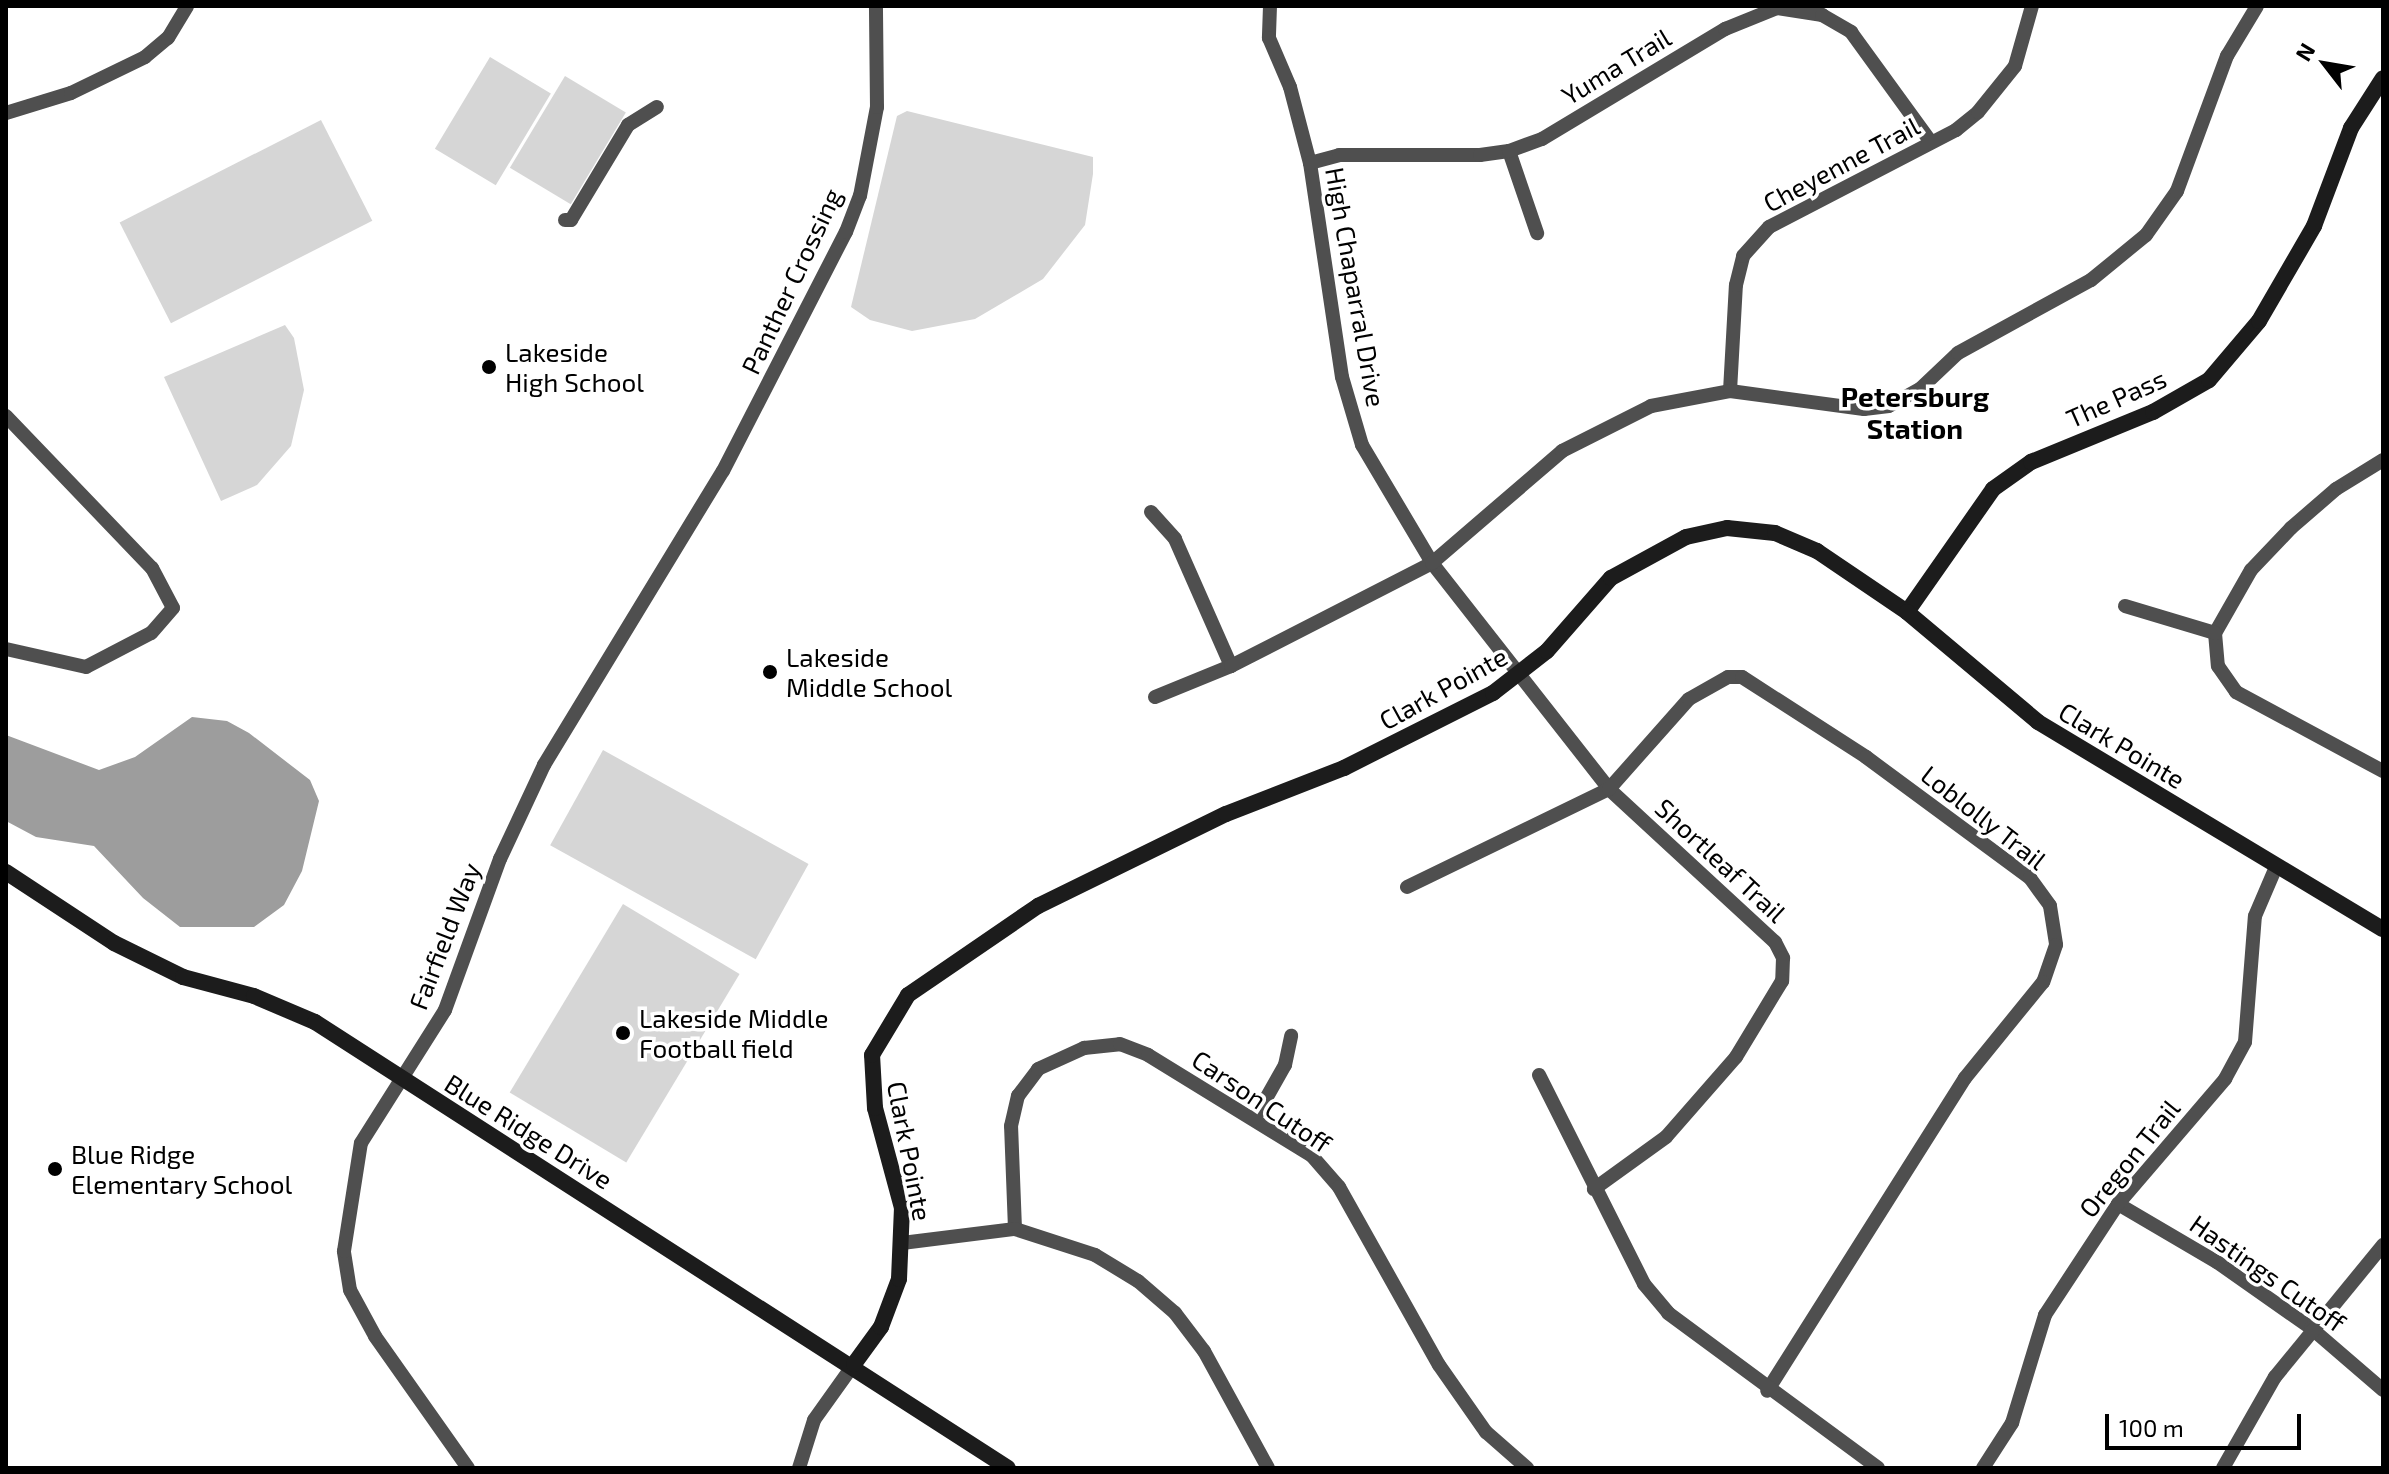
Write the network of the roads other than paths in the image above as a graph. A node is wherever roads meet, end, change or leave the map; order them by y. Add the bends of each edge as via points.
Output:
1 (187, 6) edge
2 (876, 6) edge
3 (1270, 6) edge
4 (2032, 6) edge
5 (2257, 6) edge
6 (2383, 78) edge
7 (657, 107) dead end
8 (6, 113) edge
9 (1931, 142) junction
10 (1509, 151) junction
11 (1310, 163) junction
12 (565, 220) dead end
13 (1537, 233) dead end
14 (1730, 391) junction
15 (6, 416) edge
16 (2383, 460) edge
17 (723, 471) joint
18 (1151, 512) dead end
19 (1432, 563) junction
20 (2125, 606) dead end
21 (1907, 612) junction
22 (2215, 633) junction
23 (6, 649) edge
24 (1231, 666) junction
25 (1521, 674) junction
26 (1155, 697) dead end
27 (2383, 771) edge
28 (1609, 789) junction
29 (2276, 867) junction
30 (6, 872) edge
31 (1407, 887) dead end
32 (2383, 929) edge
33 (1291, 1036) dead end
34 (1539, 1075) dead end
35 (402, 1078) junction
36 (1255, 1118) junction
37 (1594, 1189) junction
38 (2118, 1204) junction
39 (1015, 1229) junction
40 (902, 1243) junction
41 (2383, 1245) edge
42 (2311, 1328) junction
43 (854, 1364) junction
44 (2383, 1390) edge
45 (1767, 1391) junction
46 (468, 1468) edge
47 (799, 1468) edge
48 (1008, 1468) edge
49 (1268, 1468) edge
50 (1527, 1468) edge
51 (1878, 1468) edge
52 (1983, 1468) edge
53 (2223, 1468) edge

1 - 8 street via 168,38 145,57 71,93
2 - 17 street, Panther Crossing via 877,107 860,196
3 - 11 street, High Chaparral Drive via 1269,38 1290,87
4 - 9 street, Cheyenne Trail via 2015,66 2001,89 1956,130
5 - 14 street via 2227,56 2177,191 2146,235 2091,280 1958,353 1920,389 1889,406 1840,408
6 - 21 street, The Pass via 2351,128 2306,240 2259,321 2209,380 2153,412 2031,462 1993,489
7 - 12 street via 628,125 571,220
9 - 10 street, Yuma Trail via 1851,32 1822,15 1777,8 1725,29 1542,139
9 - 14 street, Cheyenne Trail via 1769,227 1743,256 1736,285
10 - 11 street, Yuma Trail via 1339,155
10 - 13 street
11 - 19 street, High Chaparral Drive via 1342,377 1358,432
14 - 19 street via 1651,406 1604,425 1519,483
15 - 23 street via 152,568 173,608 151,633 86,667
16 - 22 street via 2336,489 2291,528 2251,570
17 - 35 street, Fairfield Way via 544,765 500,859 445,1010
18 - 24 street via 1175,539
19 - 24 street
19 - 25 street, High Chaparral Drive
20 - 22 street
21 - 25 street, Clark Pointe via 1817,551 1775,533 1727,528 1650,553 1611,578
21 - 29 street, Clark Pointe via 2038,722
22 - 27 street via 2218,666 2236,692
24 - 26 street
25 - 28 street, Shortleaf Trail
25 - 40 street, Clark Pointe via 1344,768 1226,814 1038,906 908,995 872,1055 871,1084 902,1208
28 - 31 street, Loblolly Trail
28 - 37 street, Shortleaf Trail via 1775,942 1783,958 1782,981 1766,1015 1701,1099 1666,1137
28 - 45 street, Loblolly Trail via 1689,699 1712,681 1742,677 1866,757 2030,878 2056,924 2056,945 2043,982 1965,1078
29 - 32 street, Clark Pointe
29 - 38 street, Oregon Trail via 2255,916 2245,1042 2225,1079
30 - 35 street, Blue Ridge Drive via 114,943 183,977 254,996 315,1022
33 - 36 street via 1285,1065
34 - 37 street
35 - 43 street, Blue Ridge Drive
35 - 46 street, Fairfield Way via 361,1143 344,1251 350,1290 375,1336
36 - 39 street, Carson Cutoff via 1120,1044 1061,1054 1038,1069 1018,1096 1011,1126
36 - 50 street, Carson Cutoff via 1312,1156 1339,1187 1439,1365 1486,1432
37 - 45 street via 1644,1284 1668,1313
38 - 42 street, Hastings Cutoff via 2217,1262
38 - 52 street, Oregon Trail via 2045,1315 2012,1423
39 - 40 street
39 - 49 street via 1095,1255 1138,1281 1175,1313 1204,1351
40 - 43 street, Clark Pointe via 892,1303
41 - 42 street
42 - 44 street, Hastings Cutoff
42 - 53 street via 2275,1377
43 - 47 street via 814,1420
43 - 48 street, Blue Ridge Drive
45 - 51 street

